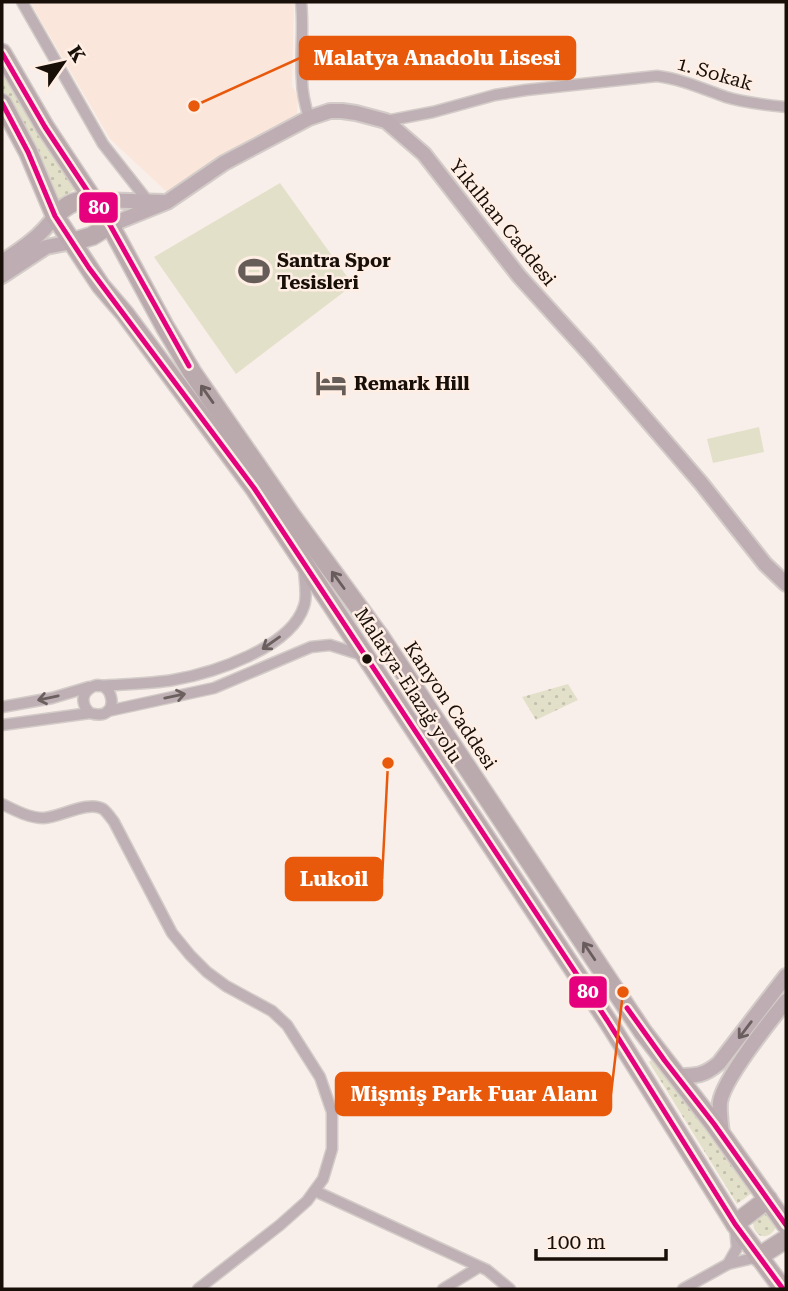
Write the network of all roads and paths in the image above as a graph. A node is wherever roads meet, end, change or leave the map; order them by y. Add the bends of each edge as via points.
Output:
1 (22, 2) edge
2 (301, 2) edge
3 (2, 53) edge
4 (2, 103) edge
5 (786, 107) edge
6 (309, 118) junction
7 (386, 121) junction
8 (95, 200) junction
9 (156, 204) junction
10 (55, 216) junction
11 (110, 225) junction
12 (72, 242) junction
13 (2, 262) edge
14 (2, 275) edge
15 (304, 564) junction
16 (786, 584) edge
17 (365, 656) junction
18 (96, 686) junction
19 (2, 707) edge
20 (108, 711) junction
21 (90, 713) junction
22 (2, 725) edge
23 (2, 804) edge
24 (786, 976) edge
25 (786, 1001) edge
26 (677, 1076) junction
27 (722, 1135) junction
28 (315, 1191) junction
29 (768, 1199) junction
30 (735, 1224) junction
31 (786, 1225) edge
32 (786, 1239) edge
33 (758, 1257) junction
34 (728, 1264) junction
35 (480, 1267) junction
36 (198, 1289) edge
37 (443, 1289) edge
38 (510, 1289) edge
39 (683, 1289) edge
40 (783, 1289) edge

1 - 9 street via 103,144
2 - 6 street via 301,76
3 - 8 highway, Kanyon Caddesi
4 - 10 highway, Malatya-Elazığ yolu
5 - 7 street, 1. Sokak via 749,103 657,76 495,95
6 - 7 street, Yıkılhan Caddesi via 342,111
6 - 9 street, Yıkılhan Caddesi
7 - 16 street, Yıkılhan Caddesi via 424,154 519,276
8 - 9 street
8 - 10 highway via 79,200
8 - 11 highway, Kanyon Caddesi
9 - 11 street, Yıkılhan Caddesi
10 - 12 highway, Malatya-Elazığ yolu
10 - 13 street via 44,232
11 - 12 highway
26 -> 11 highway, Kanyon Caddesi via 643,1032 381,638 192,372
12 - 14 street via 46,247
12 - 15 highway, Malatya-Elazığ yolu via 254,488
15 - 17 highway, Malatya-Elazığ yolu
15 -> 18 street via 305,604 296,622 272,645 232,664 173,680
20 -> 17 street via 214,688 311,648 330,645
17 - 30 highway, Malatya-Elazığ yolu via 607,1020
18 -> 19 street
18 - 20 street via 107,689 112,697
18 - 21 street via 83,696
20 - 21 street
21 - 22 street
23 - 28 street via 46,818 86,807 104,809 172,933 190,955 226,986 272,1011 287,1025 320,1077 332,1112 332,1149
24 -> 26 street via 719,1063 699,1076
25 - 27 street via 724,1091 720,1101
26 - 27 highway, Kanyon Caddesi
27 - 29 highway, Kanyon Caddesi
28 - 35 street
28 - 36 street via 280,1225
29 - 30 highway
29 - 31 highway, Kanyon Caddesi
30 - 33 highway, Malatya-Elazığ yolu
30 - 34 street via 737,1248
32 - 33 highway
33 - 34 street
33 - 40 highway, Malatya-Elazığ yolu
34 - 39 street
35 - 37 street
35 - 38 street

